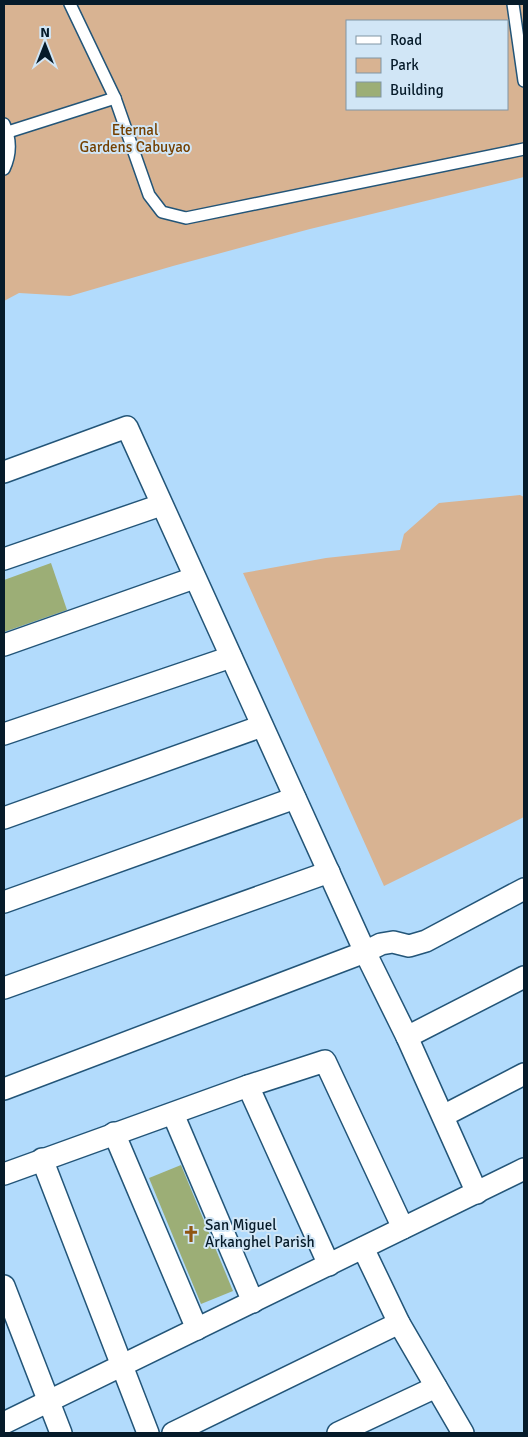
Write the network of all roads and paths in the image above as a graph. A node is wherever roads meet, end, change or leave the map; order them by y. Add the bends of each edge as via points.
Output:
1 (70, 4) edge
2 (512, 4) edge
3 (524, 81) edge
4 (115, 98) junction
5 (6, 128) edge
6 (524, 149) edge
7 (4, 169) edge
8 (4, 472) edge
9 (161, 506) junction
10 (4, 560) edge
11 (194, 578) junction
12 (4, 644) edge
13 (230, 657) junction
14 (262, 726) junction
15 (4, 734) edge
16 (295, 798) junction
17 (4, 818) edge
18 (329, 872) junction
19 (524, 888) edge
20 (4, 902) edge
21 (365, 952) junction
22 (524, 977) edge
23 (4, 988) edge
24 (407, 1037) junction
25 (524, 1074) edge
26 (248, 1086) junction
27 (4, 1089) edge
28 (173, 1114) junction
29 (443, 1116) junction
30 (114, 1133) junction
31 (42, 1160) junction
32 (524, 1169) edge
33 (4, 1174) edge
34 (477, 1193) junction
35 (403, 1228) junction
36 (363, 1248) junction
37 (329, 1265) junction
38 (4, 1286) edge
39 (253, 1302) junction
40 (399, 1323) junction
41 (197, 1329) junction
42 (123, 1366) junction
43 (436, 1387) junction
44 (48, 1402) junction
45 (4, 1423) edge
46 (61, 1433) edge
47 (148, 1433) edge
48 (173, 1433) edge
49 (338, 1433) edge
50 (463, 1433) edge

1 - 4 lane
2 - 3 lane
4 - 5 lane
4 - 6 lane via 149,196 162,212 186,218
5 - 7 lane via 10,150
8 - 9 street via 127,427
9 - 10 street
9 - 11 street
11 - 12 street
11 - 13 street
13 - 14 street
13 - 15 street
14 - 16 street
14 - 17 street
16 - 18 street
16 - 20 street
18 - 21 street
18 - 23 street
19 - 21 street via 426,942 409,946 393,942
21 - 24 street
21 - 27 street
22 - 24 street
24 - 29 street
25 - 29 street
26 - 28 street
26 - 35 street via 326,1061
26 - 37 street
28 - 30 street
28 - 39 street
29 - 34 street
30 - 31 street
30 - 41 street
31 - 33 street
31 - 42 street
32 - 34 street
34 - 35 street
35 - 36 street
36 - 37 street
36 - 40 street
37 - 39 street
38 - 44 street
39 - 41 street
40 - 43 street
40 - 48 street
41 - 42 street
42 - 44 street
42 - 47 street
43 - 49 street
43 - 50 street
44 - 45 street
44 - 46 street

